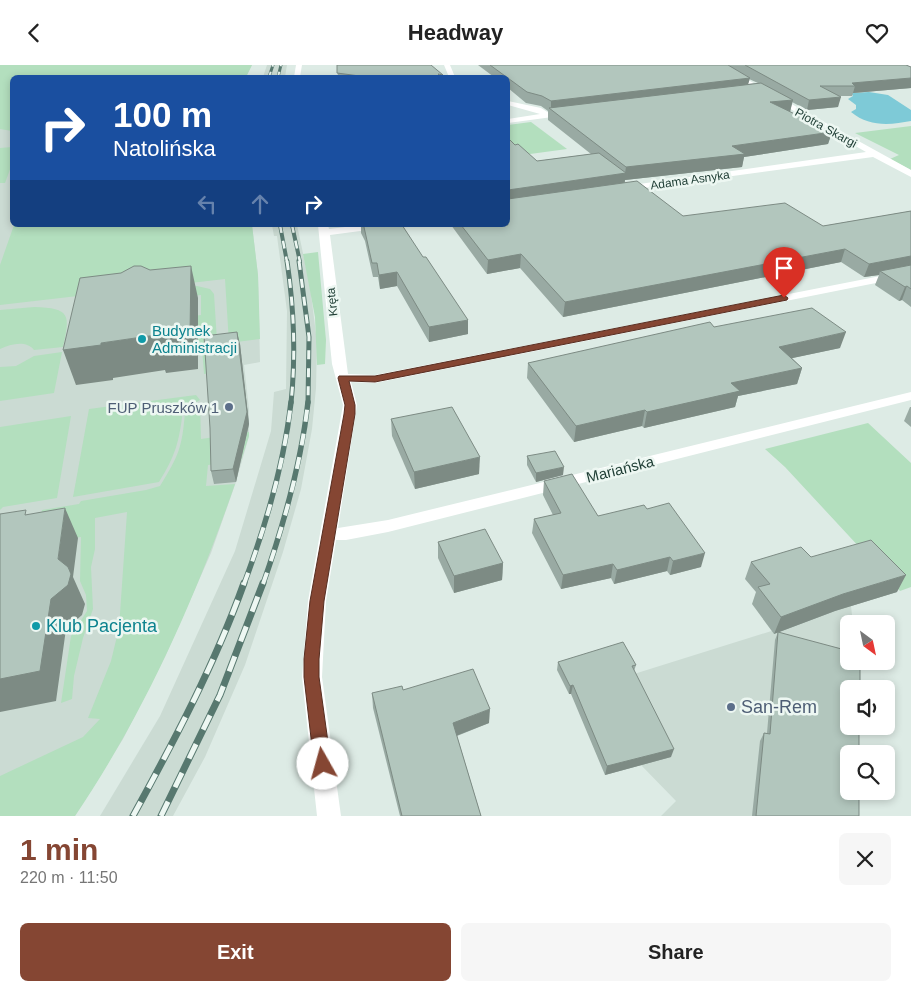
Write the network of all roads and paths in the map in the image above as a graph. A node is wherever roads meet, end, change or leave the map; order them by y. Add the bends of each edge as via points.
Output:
1 (716, 65) edge
2 (760, 90) junction
3 (748, 91) edge
4 (510, 103) edge
5 (577, 112) edge
6 (548, 116) junction
7 (510, 121) edge
8 (873, 154) junction
9 (911, 173) edge
10 (614, 191) edge
11 (354, 227) edge
12 (324, 229) edge
13 (911, 273) edge
14 (343, 378) junction
15 (911, 396) edge
16 (328, 534) junction
17 (330, 816) edge

1 - 2 street, Piotra Skargi
2 - 3 street
2 - 8 street, Piotra Skargi
4 - 6 street via 538,110
5 - 6 street
6 - 7 street
8 - 9 street, Piotra Skargi
8 - 10 street, Adama Asnyka
11 - 12 street
12 - 14 street, Kręta
13 - 14 street via 375,379
14 - 16 street, Kręta via 350,414
15 - 16 street, Mariańska via 388,527
16 - 17 street, Kręta via 317,601 312,677

